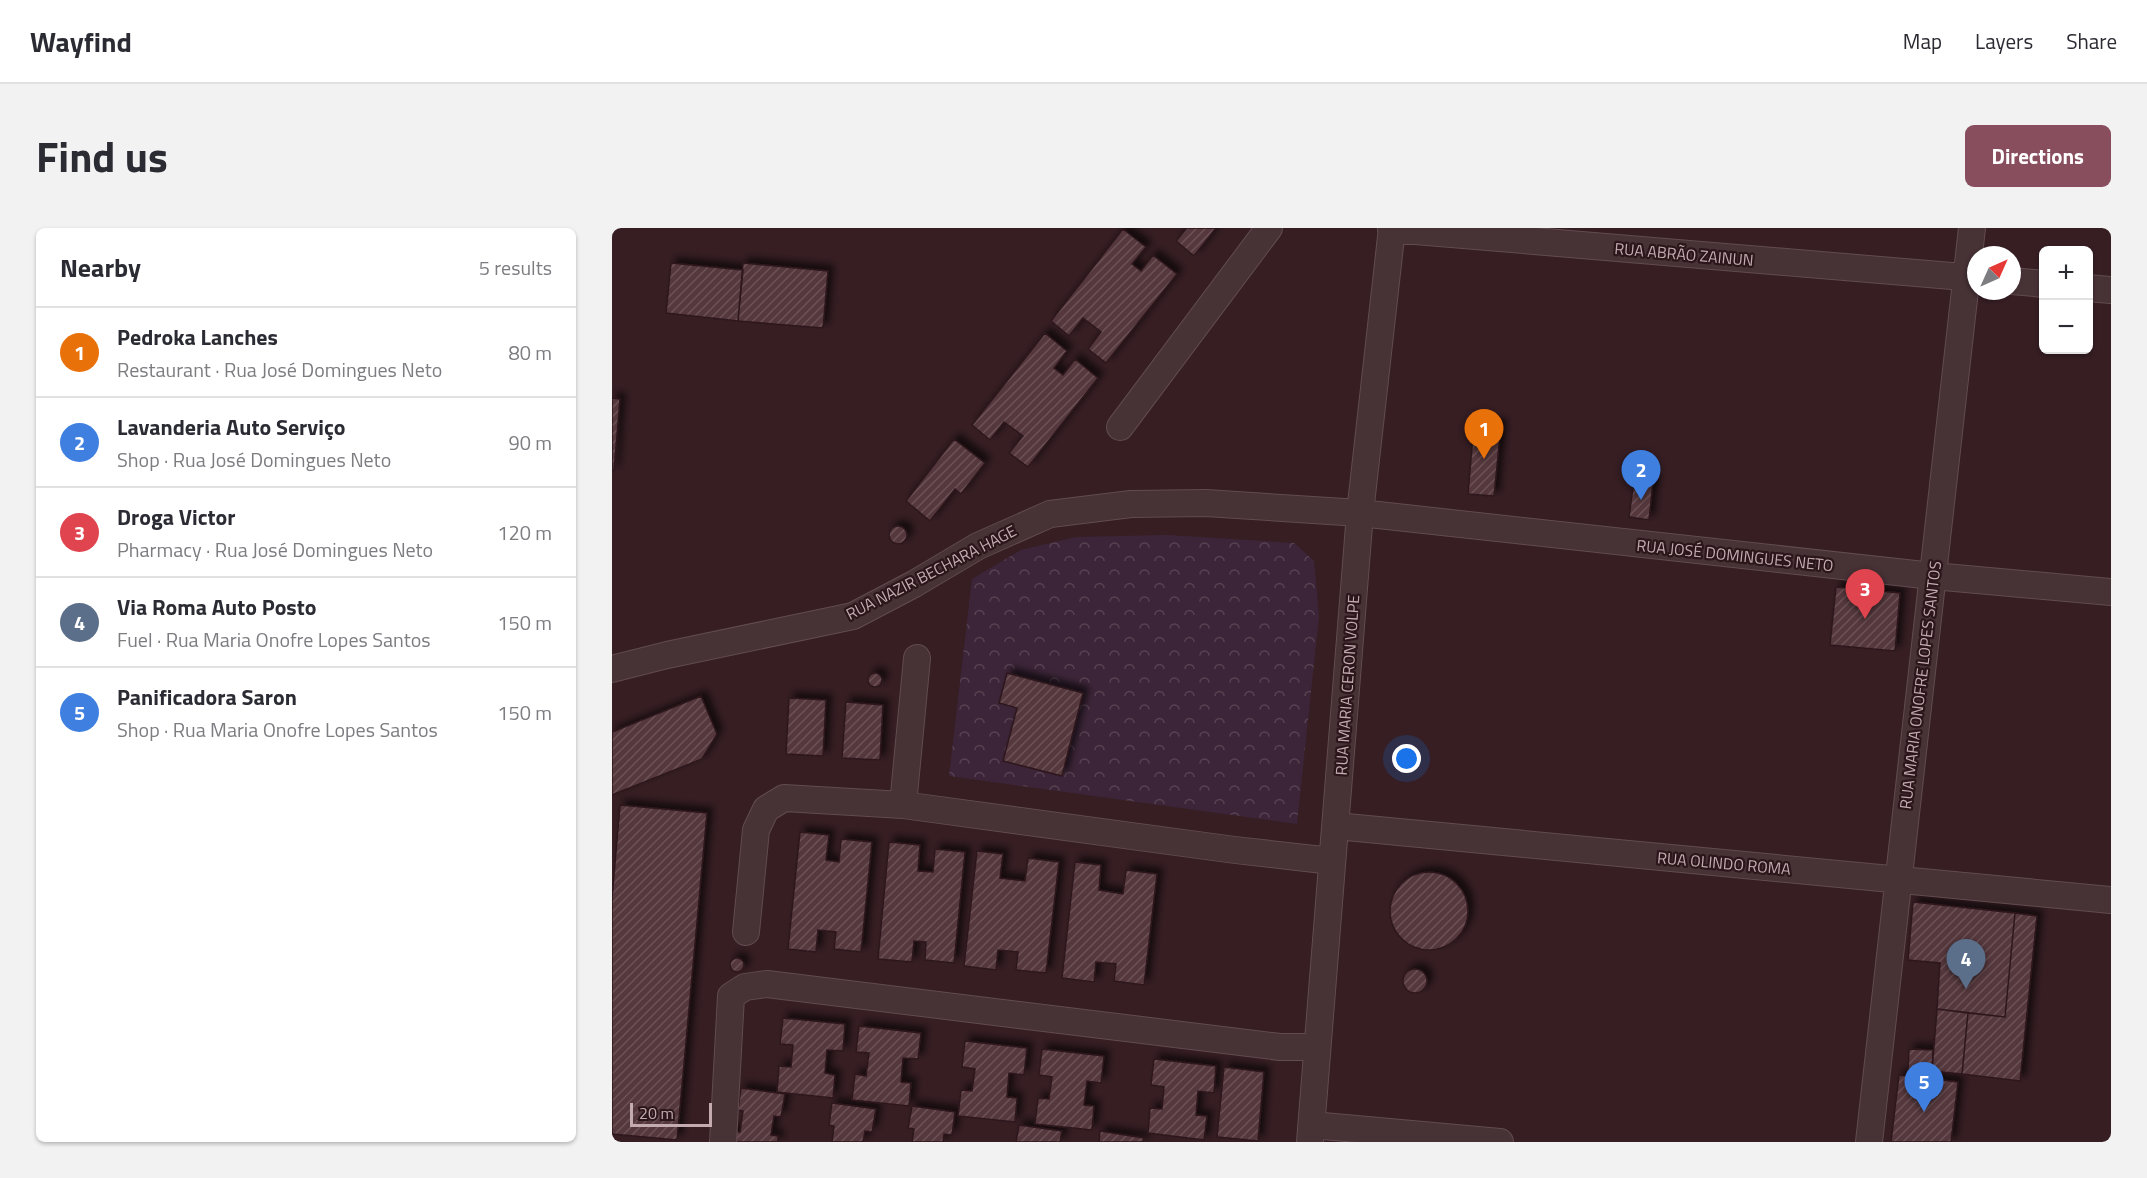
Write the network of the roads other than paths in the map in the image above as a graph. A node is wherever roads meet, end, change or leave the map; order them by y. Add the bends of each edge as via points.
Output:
1 (1269, 228) edge
2 (1972, 228) edge
3 (1392, 229) edge
4 (1972, 246) edge
5 (1967, 277) edge
6 (2021, 282) edge
7 (2039, 284) edge
8 (2093, 288) edge
9 (2111, 290) edge
10 (1968, 300) edge
11 (1120, 427) dead end
12 (1360, 513) junction
13 (1932, 576) junction
14 (2111, 592) edge
15 (917, 658) dead end
16 (612, 669) edge
17 (903, 805) junction
18 (1336, 826) junction
19 (1332, 861) junction
20 (1898, 880) junction
21 (2111, 900) edge
22 (746, 932) dead end
23 (1317, 1047) junction
24 (1311, 1133) edge
25 (723, 1142) edge
26 (1500, 1142) edge
27 (1869, 1142) edge

1 - 11 street
2 - 4 street, RUA MARIA ONOFRE LOPES SANTOS
3 - 5 street, RUA ABRÃO ZAINUN
3 - 12 street, RUA MARIA CERON VOLPE
6 - 7 street
8 - 9 street
10 - 13 street, RUA MARIA ONOFRE LOPES SANTOS
12 - 13 street, RUA JOSÉ DOMINGUES NETO
12 - 16 street, RUA NAZIR BECHARA HAGE via 1206,502 1131,504 1050,514 978,546 853,616
12 - 18 street, RUA MARIA CERON VOLPE
13 - 14 street, RUA JOSÉ DOMINGUES NETO
13 - 20 street, RUA MARIA ONOFRE LOPES SANTOS
15 - 17 street
17 - 19 street
17 - 22 street via 784,798 766,809 756,830
18 - 19 street, RUA MARIA CERON VOLPE
18 - 20 street, RUA OLINDO ROMA
19 - 23 street, RUA MARIA CERON VOLPE
20 - 21 street, RUA OLINDO ROMA
20 - 27 street, RUA MARIA ONOFRE LOPES SANTOS
23 - 24 street, RUA MARIA CERON VOLPE
23 - 25 street via 1280,1047 767,984 745,987 731,996
24 - 26 street

